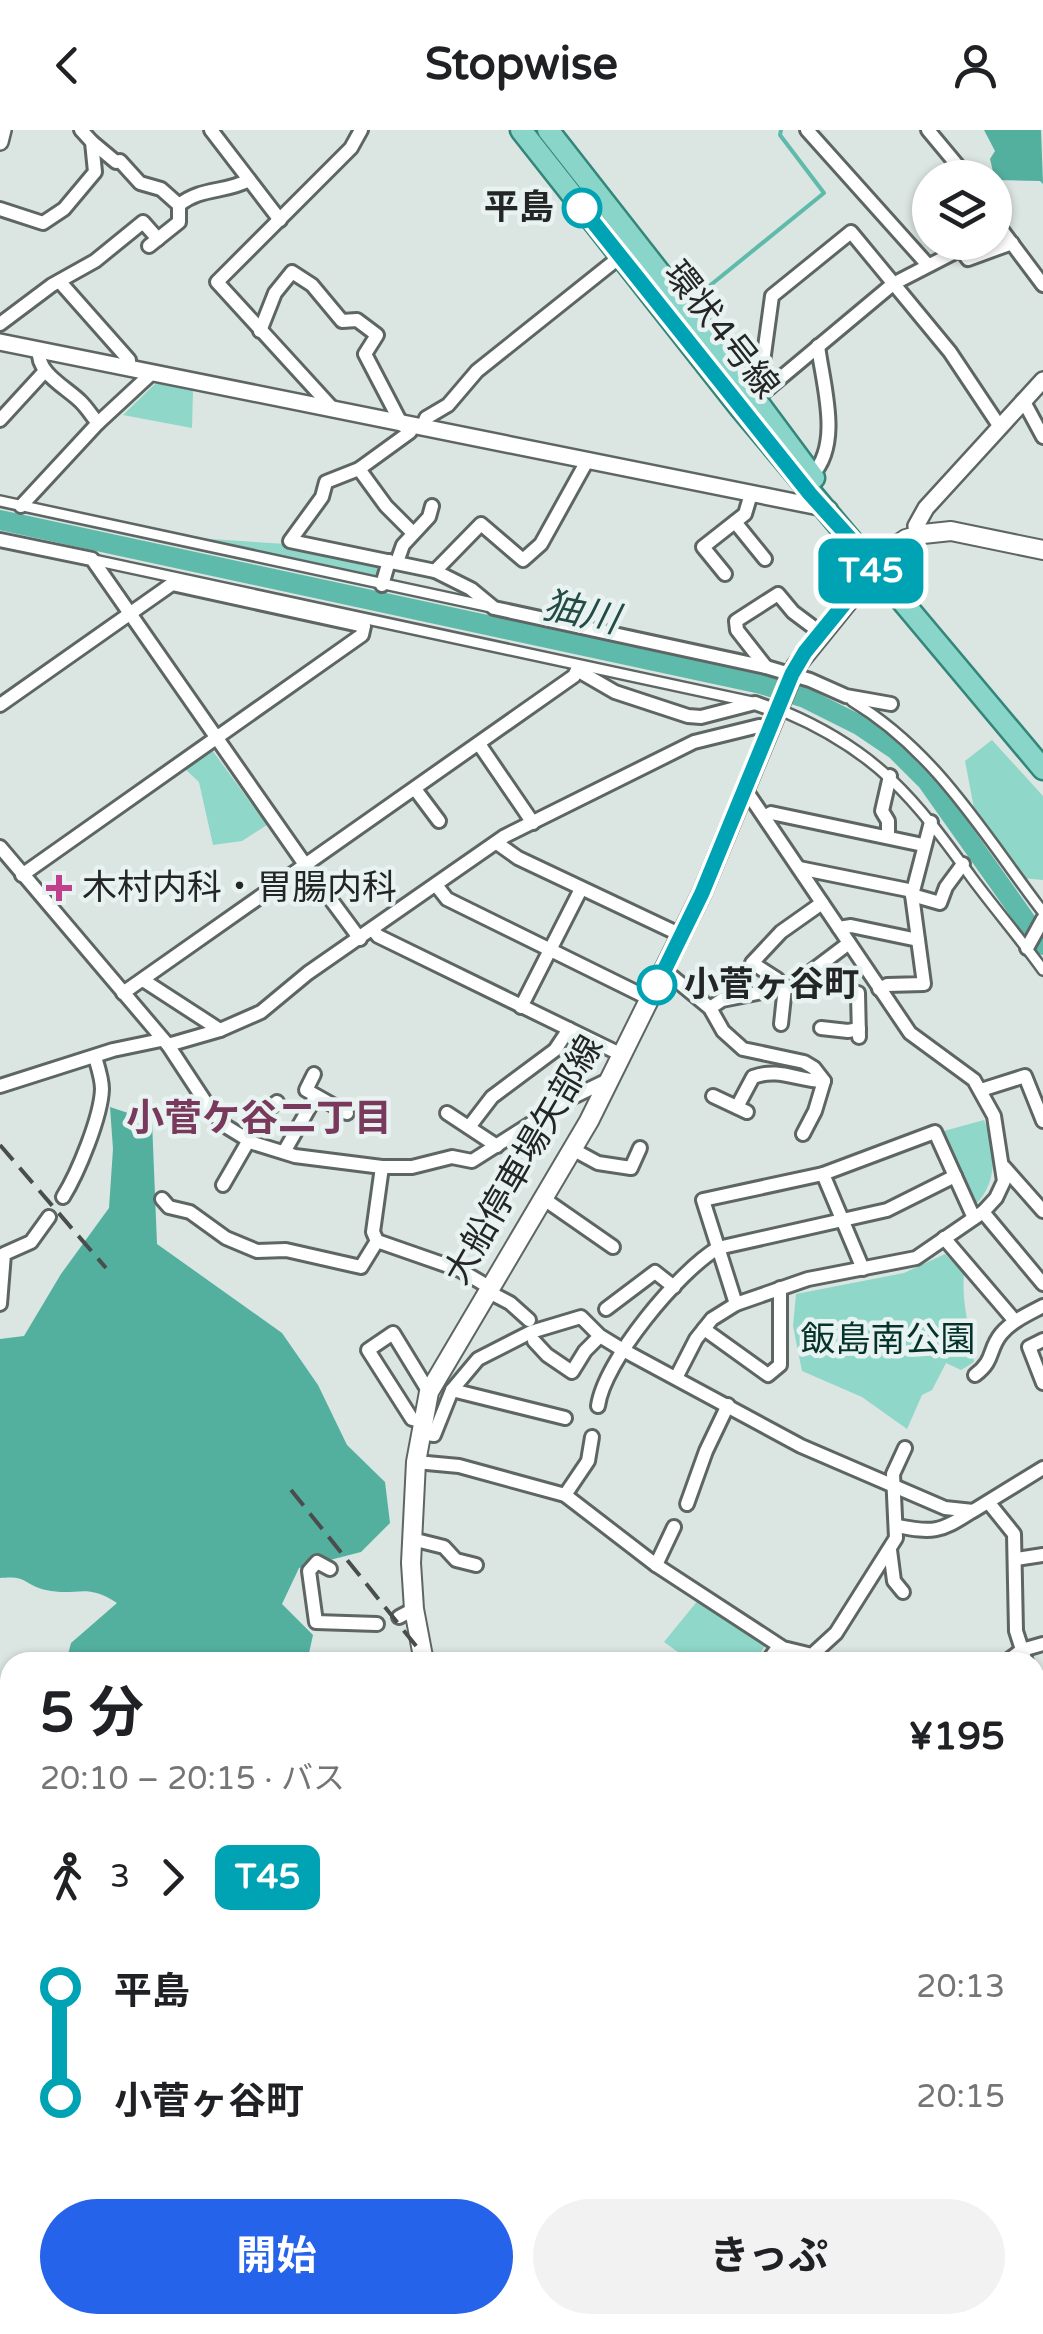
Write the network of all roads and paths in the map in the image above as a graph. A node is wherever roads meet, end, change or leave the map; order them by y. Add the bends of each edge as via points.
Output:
1 (3, 130) edge
2 (81, 130) edge
3 (211, 130) edge
4 (521, 130) edge
5 (548, 130) edge
6 (806, 130) edge
7 (928, 130) edge
8 (359, 131) edge
9 (0, 142) edge
10 (92, 142) junction
11 (953, 160) edge
12 (249, 180) junction
13 (179, 205) junction
14 (0, 209) edge
15 (280, 220) junction
16 (1012, 244) edge
17 (621, 256) junction
18 (936, 260) edge
19 (927, 264) junction
20 (60, 282) junction
21 (893, 284) junction
22 (1043, 285) edge
23 (0, 324) edge
24 (260, 331) junction
25 (0, 342) edge
26 (818, 346) junction
27 (39, 350) junction
28 (129, 368) junction
29 (46, 371) junction
30 (152, 373) junction
31 (1043, 380) edge
32 (762, 393) junction
33 (1023, 400) junction
34 (334, 410) junction
35 (0, 420) edge
36 (98, 423) junction
37 (412, 426) junction
38 (1000, 427) junction
39 (1043, 437) edge
40 (587, 462) junction
41 (359, 469) junction
42 (812, 475) junction
43 (751, 494) junction
44 (0, 501) edge
45 (21, 506) junction
46 (432, 506) dead end
47 (830, 509) junction
48 (735, 522) junction
49 (412, 532) junction
50 (920, 534) junction
51 (0, 540) edge
52 (1043, 550) edge
53 (92, 559) junction
54 (765, 559) dead end
55 (393, 561) junction
56 (875, 566) junction
57 (435, 572) junction
58 (725, 574) dead end
59 (382, 585) junction
60 (494, 608) junction
61 (130, 614) junction
62 (821, 634) junction
63 (766, 666) junction
64 (578, 667) junction
65 (791, 676) junction
66 (846, 696) junction
67 (754, 703) junction
68 (890, 704) dead end
69 (0, 705) edge
70 (778, 714) junction
71 (216, 738) junction
72 (479, 744) junction
73 (1042, 761) edge
74 (890, 776) junction
75 (414, 789) junction
76 (745, 789) junction
77 (765, 817) junction
78 (439, 821) dead end
79 (930, 822) junction
80 (533, 823) junction
81 (888, 837) junction
82 (497, 843) junction
83 (923, 845) junction
84 (0, 846) edge
85 (963, 864) junction
86 (306, 866) junction
87 (800, 868) junction
88 (17, 869) junction
89 (0, 878) edge
90 (436, 885) junction
91 (580, 889) junction
92 (913, 893) junction
93 (822, 903) junction
94 (1043, 915) edge
95 (839, 928) junction
96 (373, 930) junction
97 (681, 935) junction
98 (360, 938) junction
99 (918, 940) junction
100 (849, 943) junction
101 (1027, 948) junction
102 (550, 950) junction
103 (664, 970) junction
104 (1043, 970) edge
105 (142, 980) junction
106 (787, 986) junction
107 (879, 988) junction
108 (123, 994) junction
109 (650, 999) junction
110 (521, 1007) junction
111 (710, 1008) junction
112 (781, 1024) dead end
113 (820, 1028) dead end
114 (569, 1029) junction
115 (220, 1030) junction
116 (165, 1042) junction
117 (622, 1054) junction
118 (95, 1056) junction
119 (314, 1074) dead end
120 (610, 1079) junction
121 (824, 1081) junction
122 (0, 1086) edge
123 (980, 1090) junction
124 (316, 1096) junction
125 (713, 1096) dead end
126 (276, 1102) dead end
127 (347, 1113) dead end
128 (448, 1114) dead end
129 (1043, 1121) edge
130 (793, 1122) dead end
131 (469, 1128) junction
132 (247, 1139) junction
133 (497, 1146) junction
134 (640, 1148) dead end
135 (574, 1150) junction
136 (284, 1152) junction
137 (382, 1167) junction
138 (1004, 1167) junction
139 (823, 1174) junction
140 (955, 1176) junction
141 (223, 1185) dead end
142 (63, 1197) dead end
143 (162, 1199) dead end
144 (544, 1199) junction
145 (1043, 1211) edge
146 (979, 1215) junction
147 (49, 1217) dead end
148 (842, 1220) junction
149 (944, 1238) junction
150 (376, 1242) junction
151 (613, 1247) dead end
152 (718, 1248) junction
153 (864, 1269) junction
154 (1043, 1284) edge
155 (674, 1287) junction
156 (780, 1288) junction
157 (488, 1289) junction
158 (0, 1304) edge
159 (736, 1304) junction
160 (1043, 1306) edge
161 (606, 1309) dead end
162 (1015, 1321) junction
163 (535, 1329) junction
164 (704, 1329) junction
165 (600, 1336) junction
166 (1043, 1340) edge
167 (623, 1350) junction
168 (975, 1375) dead end
169 (676, 1376) junction
170 (1043, 1383) edge
171 (452, 1390) junction
172 (429, 1392) junction
173 (728, 1405) junction
174 (598, 1406) dead end
175 (565, 1418) dead end
176 (421, 1427) junction
177 (592, 1436) dead end
178 (906, 1448) dead end
179 (416, 1462) junction
180 (1043, 1468) edge
181 (892, 1485) junction
182 (565, 1495) junction
183 (989, 1503) junction
184 (687, 1504) dead end
185 (973, 1511) junction
186 (897, 1526) junction
187 (674, 1527) dead end
188 (412, 1539) junction
189 (890, 1550) junction
190 (1043, 1556) edge
191 (1016, 1559) junction
192 (476, 1565) dead end
193 (656, 1565) junction
194 (330, 1569) dead end
195 (903, 1592) dead end
196 (377, 1624) dead end
197 (779, 1646) junction
198 (420, 1652) edge
199 (774, 1652) edge
200 (801, 1652) edge
201 (815, 1652) edge
202 (1023, 1652) edge

1 - 9 street
2 - 10 street
3 - 12 street
4 - 17 main road, 環状4号線
5 - 32 main road, 環状4号線
6 - 19 street
7 - 11 street
8 - 15 street
10 - 13 street via 140,183 162,189
10 - 14 street via 95,172 64,209 42,223
12 - 13 street via 203,191
12 - 15 street
13 - 20 street via 179,222 154,242 144,222
15 - 24 street via 217,282
16 - 22 street
17 - 37 street via 477,371 448,405
17 - 47 main road, 環状4号線
18 - 19 street
19 - 21 street
20 - 23 street
20 - 28 street via 130,360
21 - 26 street
21 - 32 street via 851,232 772,296
21 - 38 street
24 - 34 street
24 - 37 street via 292,272 342,321 357,320 376,335 365,354
25 - 27 street
26 - 32 street
26 - 42 street via 829,432 823,464
27 - 28 street
27 - 29 street
28 - 30 street
29 - 35 street
29 - 36 street
30 - 34 street
30 - 36 street
31 - 33 street
32 - 42 main road, 環状4号線
33 - 38 street
33 - 39 street
34 - 37 street
36 - 45 street
37 - 40 street
37 - 41 street
38 - 50 street via 926,508 916,526
40 - 43 street
40 - 57 street via 541,544 523,560 481,524
41 - 49 street
41 - 55 street via 326,482 290,541
42 - 47 main road, 環状4号線
43 - 47 street
43 - 48 street
44 - 45 street
45 - 59 street
46 - 49 street
47 - 56 main road, 環状4号線
48 - 54 street
48 - 58 street via 704,547
49 - 55 street
50 - 52 main road via 950,531
50 - 56 main road
51 - 53 street
53 - 61 street
53 - 64 street
55 - 57 street
55 - 59 street
56 - 62 main road
56 - 73 main road, 環状4号線
57 - 60 street
59 - 60 street
60 - 63 street
61 - 69 street
61 - 71 street
61 - 71 street via 172,584 364,626 362,635
62 - 63 street via 778,594 736,622
62 - 65 main road
63 - 65 street
64 - 67 street
64 - 67 street via 614,692 681,715 701,717
64 - 72 street
65 - 66 street
65 - 70 main road, 大船停車場矢部線
66 - 68 street
66 - 94 street via 895,730 944,777
67 - 70 street
70 - 74 street via 854,748
70 - 76 main road, 大船停車場矢部線
70 - 80 street via 758,726 694,742
71 - 86 street
71 - 88 street
72 - 75 street
72 - 80 street
74 - 79 street
74 - 81 street via 882,810
75 - 78 street
75 - 86 street
76 - 77 street
76 - 97 main road, 大船停車場矢部線
77 - 81 street via 771,812
77 - 87 street
79 - 83 street
79 - 85 street
80 - 82 street
81 - 83 street
82 - 90 street
82 - 91 street
83 - 92 street
84 - 88 street
85 - 92 street via 940,903
85 - 101 street
86 - 98 street
86 - 105 street
87 - 92 street
87 - 93 street
88 - 89 street
88 - 108 street
90 - 96 street
90 - 102 street via 448,900
91 - 97 street
91 - 102 street
92 - 99 street
93 - 95 street
93 - 106 street via 752,962
94 - 101 street
95 - 99 street
95 - 100 street
96 - 98 street
96 - 110 street
97 - 103 main road, 大船停車場矢部線
98 - 115 street via 260,1012
99 - 107 street via 924,984
100 - 106 street
100 - 107 street
101 - 104 street
102 - 109 street
102 - 110 street
103 - 109 main road, 大船停車場矢部線
103 - 111 street
105 - 108 street
105 - 115 street
106 - 111 street
106 - 112 street
106 - 113 street via 818,982 858,992 859,1033
107 - 123 street via 910,1033
108 - 116 street
109 - 117 main road, 大船停車場矢部線
110 - 114 street
111 - 121 street via 743,1050 804,1062
114 - 117 street
114 - 131 street via 555,1050 492,1097
115 - 116 street
116 - 118 street
116 - 132 street via 212,1112
117 - 120 main road, 大船停車場矢部線
118 - 122 street
118 - 142 street via 102,1086 96,1120
119 - 124 street via 306,1090
120 - 133 street
120 - 135 main road, 大船停車場矢部線
121 - 125 street via 766,1072 753,1077 742,1110
121 - 130 street via 806,1128
123 - 129 street via 1025,1076
123 - 138 street via 994,1116
124 - 127 street
124 - 136 street
126 - 132 street via 251,1124
128 - 131 street
131 - 133 street
132 - 136 street
132 - 141 street
133 - 137 street via 472,1161 452,1157
134 - 135 street via 631,1168 598,1163
135 - 144 main road, 大船停車場矢部線
136 - 137 street
137 - 150 street
138 - 145 street
138 - 146 street via 1001,1189
139 - 140 street via 936,1132
139 - 148 street
139 - 152 street via 703,1200
140 - 146 street
140 - 148 street via 886,1210
143 - 150 street via 257,1252 286,1250 361,1267
144 - 151 street
144 - 157 main road, 大船停車場矢部線
146 - 149 street
146 - 154 street
147 - 158 street via 31,1242 4,1254
148 - 152 street
148 - 153 street
149 - 153 street via 916,1258
149 - 162 street
150 - 157 street via 460,1270
152 - 155 street
152 - 159 street
153 - 156 street
155 - 161 street via 655,1272
155 - 167 street
156 - 159 street
156 - 164 street via 780,1366 768,1375
157 - 163 street
157 - 172 main road, 大船停車場矢部線
159 - 164 street
160 - 162 street
162 - 168 street
163 - 165 street via 581,1317
163 - 165 street via 547,1355 572,1372
163 - 171 street via 478,1359
164 - 169 street
165 - 167 street
166 - 170 street via 1030,1347
167 - 169 street
167 - 174 street
169 - 173 street
171 - 175 street
171 - 176 street via 434,1434
172 - 176 main road, 大船停車場矢部線
172 - 176 street via 393,1333 368,1350
173 - 181 street
173 - 184 street
176 - 179 main road, 大船停車場矢部線
177 - 182 street via 588,1461
178 - 181 street
179 - 182 street via 460,1466
179 - 188 main road, 大船停車場矢部線
180 - 183 street
181 - 185 street via 946,1508
181 - 186 street
182 - 193 street
183 - 185 street
183 - 191 street via 1014,1534
185 - 186 street via 933,1532
186 - 189 street
187 - 193 street
188 - 192 street
188 - 198 main road, 大船停車場矢部線 via 406,1613
189 - 195 street via 894,1581
189 - 201 street via 836,1633
190 - 191 street
191 - 202 street via 1014,1606
193 - 197 street
194 - 196 street via 317,1562 309,1572 316,1622
197 - 199 street
197 - 200 street

